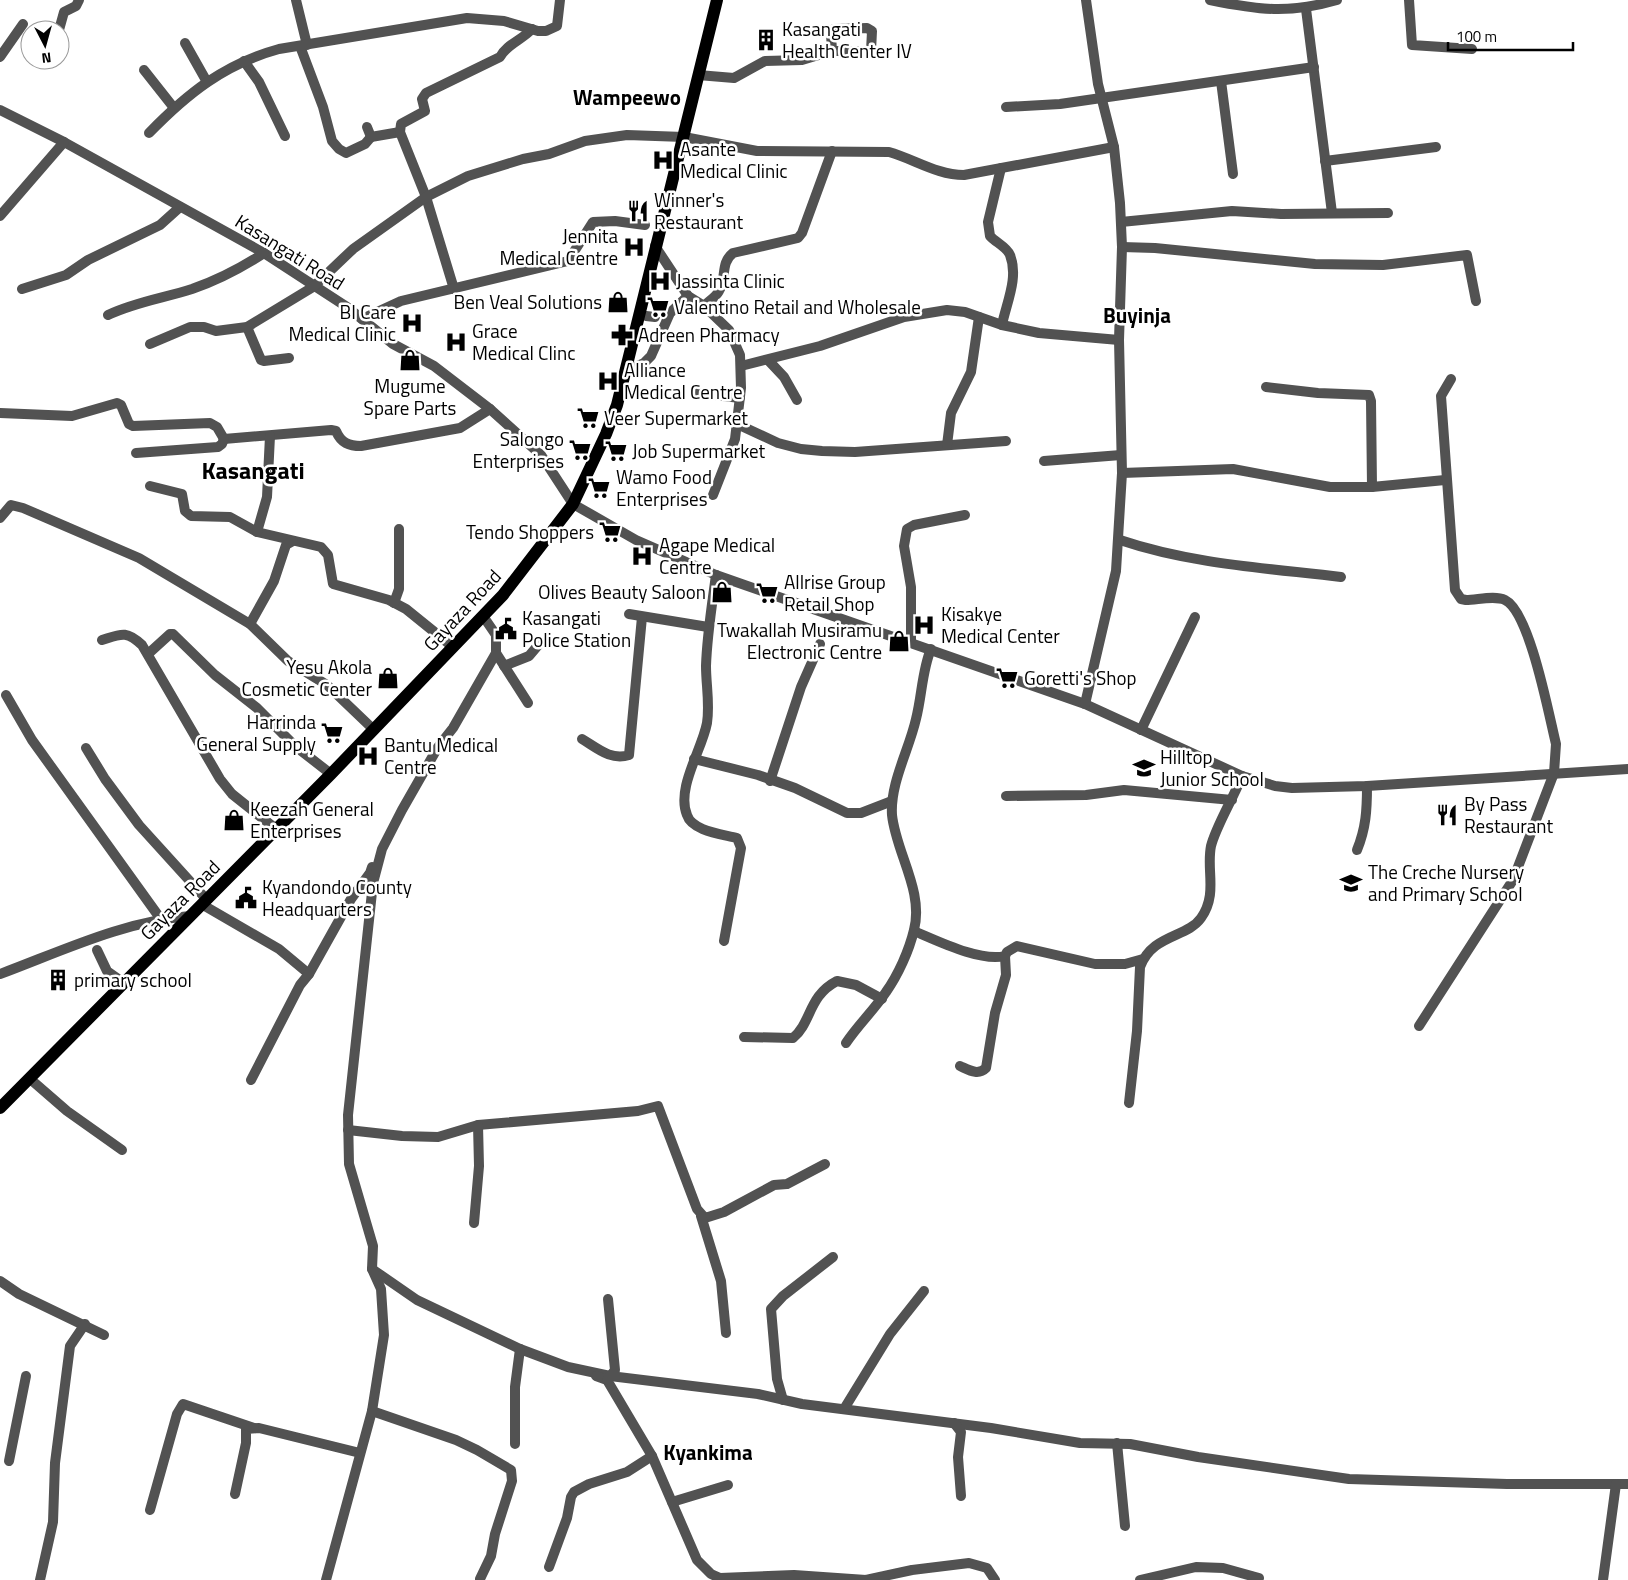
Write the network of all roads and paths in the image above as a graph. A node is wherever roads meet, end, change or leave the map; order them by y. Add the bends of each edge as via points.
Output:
1 (79, 0) edge
2 (296, 0) edge
3 (560, 0) edge
4 (717, 0) edge
5 (1086, 0) edge
6 (1210, 0) edge
7 (1337, 0) edge
8 (1408, 0) edge
9 (1306, 9) junction
10 (62, 20) edge
11 (20, 28) edge
12 (532, 29) junction
13 (185, 43) dead end
14 (304, 45) junction
15 (1472, 49) dead end
16 (832, 51) dead end
17 (0, 57) edge
18 (244, 61) junction
19 (1314, 67) junction
20 (144, 70) dead end
21 (698, 76) junction
22 (1221, 81) junction
23 (207, 82) junction
24 (1101, 98) junction
25 (1006, 107) dead end
26 (174, 108) junction
27 (0, 110) edge
28 (400, 132) junction
29 (149, 133) dead end
30 (285, 136) dead end
31 (684, 136) junction
32 (64, 142) junction
33 (1436, 146) dead end
34 (1114, 147) junction
35 (832, 151) junction
36 (1326, 161) junction
37 (1002, 168) junction
38 (1233, 174) dead end
39 (426, 197) junction
40 (180, 207) junction
41 (1332, 213) junction
42 (1388, 213) dead end
43 (0, 216) edge
44 (1121, 222) junction
45 (645, 225) dead end
46 (655, 246) junction
47 (1122, 248) junction
48 (264, 253) junction
49 (313, 287) junction
50 (22, 289) dead end
51 (454, 289) junction
52 (688, 296) junction
53 (1476, 301) dead end
54 (704, 306) junction
55 (108, 316) dead end
56 (979, 317) junction
57 (362, 319) junction
58 (1002, 325) junction
59 (247, 327) junction
60 (1119, 340) junction
61 (150, 344) dead end
62 (289, 358) dead end
63 (768, 360) junction
64 (741, 366) junction
65 (626, 371) junction
66 (1451, 379) dead end
67 (1266, 387) dead end
68 (698, 393) dead end
69 (740, 398) junction
70 (797, 400) dead end
71 (490, 409) junction
72 (0, 413) edge
73 (737, 424) junction
74 (270, 436) junction
75 (224, 439) junction
76 (1006, 441) dead end
77 (947, 445) junction
78 (136, 452) dead end
79 (1121, 455) junction
80 (1044, 461) dead end
81 (1122, 473) junction
82 (1445, 480) junction
83 (150, 486) dead end
84 (1372, 487) junction
85 (713, 495) dead end
86 (574, 504) junction
87 (965, 515) dead end
88 (0, 518) edge
89 (399, 529) dead end
90 (257, 532) junction
91 (1120, 540) junction
92 (293, 541) junction
93 (716, 575) junction
94 (1340, 577) dead end
95 (394, 603) junction
96 (629, 614) dead end
97 (483, 616) junction
98 (642, 617) junction
99 (1195, 617) dead end
100 (250, 624) junction
101 (708, 627) junction
102 (102, 640) dead end
103 (911, 642) junction
104 (540, 644) dead end
105 (820, 644) dead end
106 (453, 647) junction
107 (931, 649) junction
108 (496, 653) junction
109 (148, 654) junction
110 (504, 666) junction
111 (6, 695) dead end
112 (528, 702) dead end
113 (1085, 704) junction
114 (373, 730) junction
115 (1141, 730) junction
116 (582, 739) dead end
117 (86, 748) dead end
118 (694, 759) junction
119 (1628, 769) edge
120 (1554, 773) junction
121 (330, 774) junction
122 (1242, 776) junction
123 (770, 781) junction
124 (1366, 786) junction
125 (1006, 796) dead end
126 (1232, 800) junction
127 (892, 801) junction
128 (276, 829) junction
129 (382, 849) junction
130 (1357, 850) dead end
131 (205, 902) junction
132 (190, 916) junction
133 (160, 918) junction
134 (914, 931) junction
135 (724, 941) dead end
136 (97, 950) dead end
137 (1005, 956) junction
138 (1142, 963) junction
139 (1110, 972) dead end
140 (0, 974) edge
141 (309, 974) junction
142 (124, 983) junction
143 (882, 998) junction
144 (1419, 1026) dead end
145 (744, 1037) dead end
146 (846, 1043) dead end
147 (960, 1066) dead end
148 (29, 1078) junction
149 (251, 1080) dead end
150 (1129, 1103) dead end
151 (0, 1108) edge
152 (478, 1125) junction
153 (348, 1130) junction
154 (122, 1150) dead end
155 (825, 1164) dead end
156 (701, 1216) junction
157 (474, 1224) dead end
158 (833, 1257) dead end
159 (372, 1269) junction
160 (0, 1281) edge
161 (924, 1291) dead end
162 (608, 1299) dead end
163 (85, 1324) junction
164 (726, 1334) dead end
165 (104, 1335) dead end
166 (520, 1349) junction
167 (26, 1376) dead end
168 (608, 1378) junction
169 (784, 1400) junction
170 (844, 1409) junction
171 (372, 1410) junction
172 (954, 1423) junction
173 (254, 1428) junction
174 (1117, 1443) junction
175 (515, 1444) dead end
176 (360, 1453) junction
177 (652, 1456) junction
178 (9, 1461) dead end
179 (1616, 1484) junction
180 (1628, 1484) edge
181 (728, 1485) dead end
182 (235, 1494) dead end
183 (961, 1496) dead end
184 (672, 1502) junction
185 (150, 1510) dead end
186 (1125, 1526) dead end
187 (549, 1567) dead end
188 (710, 1577) edge
189 (780, 1577) edge
190 (1259, 1578) dead end
191 (480, 1579) dead end
192 (884, 1579) edge
193 (40, 1580) edge
194 (326, 1580) edge
195 (995, 1580) edge
196 (1140, 1580) edge
197 (1603, 1580) edge

1 - 10 street via 76,6 64,12
2 - 14 street
3 - 12 street via 557,26 546,31
4 - 21 main road, Gayaza Road
5 - 24 street
6 - 9 street via 1261,9
7 - 9 street
8 - 15 street via 1412,45
9 - 19 street
11 - 17 street
12 - 14 street via 504,21 467,18
12 - 28 street via 504,50 500,57 426,94 422,99 425,111 403,121
13 - 23 street
14 - 18 street via 260,54
14 - 28 street via 332,142 338,149 346,152 365,144 369,132
16 - 21 street via 802,60 764,61 734,78
18 - 23 street
18 - 30 street
19 - 22 street
19 - 36 street
20 - 26 street
21 - 31 main road, Gayaza Road
22 - 24 street
22 - 38 street
23 - 26 street
24 - 25 street
24 - 34 street
26 - 29 street
27 - 32 street, Kasangati Road
28 - 39 street
31 - 35 street via 757,151
31 - 39 street via 627,135 585,141 468,176
31 - 46 main road, Gayaza Road
32 - 40 street, Kasangati Road
32 - 43 street
33 - 36 street
34 - 37 street
34 - 44 street
35 - 37 street via 889,152 954,175
35 - 54 street via 798,238 727,257 720,290
36 - 41 street
37 - 58 street via 988,222 990,236 1010,254 1010,302
39 - 49 street via 354,249
39 - 51 street
40 - 48 street, Kasangati Road
40 - 50 street via 160,225 88,260 66,275
41 - 42 street
41 - 44 street via 1232,212
44 - 47 street
45 - 51 street via 593,222 568,261
46 - 52 street
46 - 65 main road, Gayaza Road
47 - 53 street via 1156,248 1325,264 1383,265 1467,255
47 - 60 street
48 - 49 street, Kasangati Road
48 - 55 street via 222,277 126,307
49 - 57 street, Kasangati Road
49 - 59 street
51 - 57 street via 401,301
52 - 54 street
52 - 65 street via 670,313 651,356
54 - 64 street via 736,341
56 - 58 street
56 - 63 street via 947,310 904,317
56 - 77 street via 971,372 951,413
57 - 71 street, Kasangati Road via 393,344 434,366
58 - 60 street via 1038,333
59 - 61 street via 216,332 204,327 190,327
59 - 62 street via 261,360
60 - 79 street
63 - 64 street
63 - 70 street via 784,377
64 - 69 street
65 - 86 main road, Gayaza Road via 606,434
66 - 82 street via 1441,396
67 - 84 street via 1369,395
68 - 69 street
69 - 73 street
71 - 74 street via 460,428 369,445 350,446 331,430
71 - 86 street, Kasangati Road via 541,455
72 - 75 street via 72,416 117,403 133,426 210,423 217,427
73 - 77 street via 778,443 822,451 855,452
73 - 85 street
74 - 75 street
74 - 90 street via 267,497
75 - 78 street via 218,446
76 - 77 street
79 - 80 street
79 - 81 street
81 - 84 street via 1233,469 1322,486
81 - 91 street
82 - 84 street
82 - 120 street via 1455,590 1461,599 1466,600 1506,600 1524,628 1534,653 1556,744
83 - 90 street via 182,494 185,511 191,516 230,517
86 - 93 street via 636,540
86 - 97 main road, Gayaza Road via 526,568
87 - 103 street via 907,529 904,546 911,587
88 - 100 street via 11,505 36,512 139,558
89 - 95 street via 399,589
90 - 92 street
91 - 94 street via 1158,553 1195,560
91 - 113 street via 1111,598
92 - 95 street via 321,546 325,550 333,584
92 - 100 street via 286,546 274,581
93 - 101 street
93 - 103 street
95 - 106 street
96 - 98 street
97 - 106 main road, Gayaza Road
97 - 108 street via 496,635
98 - 101 street
98 - 116 street via 629,755 608,755
99 - 115 street
100 - 114 street via 288,661 327,685
101 - 118 street via 708,706 706,724
102 - 109 street via 128,634
103 - 107 street
104 - 110 street via 529,656
105 - 123 street via 801,687
106 - 114 main road, Gayaza Road
107 - 113 street
107 - 127 street via 926,660 916,722
108 - 110 street
108 - 129 street via 453,728 423,772
109 - 121 street via 173,634 215,675
109 - 128 street via 220,779 232,794
110 - 112 street
111 - 133 street via 32,740
113 - 115 street
114 - 121 main road, Gayaza Road
115 - 122 street
117 - 131 street via 139,826
118 - 123 street
118 - 135 street via 684,799 687,816 697,826 737,838 741,848
119 - 120 street
120 - 124 street
120 - 144 street via 1513,880
121 - 128 main road, Gayaza Road
122 - 124 street via 1292,788
122 - 126 street
123 - 127 street via 795,788 847,813 861,814
124 - 130 street via 1367,816
125 - 126 street via 1086,795 1124,790
126 - 138 street via 1212,844 1210,896 1201,918 1158,944
127 - 134 street via 896,834 914,895
128 - 131 main road, Gayaza Road
129 - 141 street
129 - 153 street via 373,883
131 - 132 main road, Gayaza Road
131 - 141 street via 279,949
132 - 133 street
132 - 142 main road, Gayaza Road
133 - 140 street
134 - 137 street via 955,948 990,957
134 - 143 street via 893,981
136 - 142 street via 107,971
137 - 138 street via 1017,946 1095,964
137 - 147 street via 1006,975 995,1013 986,1068 977,1073
138 - 139 street
138 - 150 street
141 - 149 street via 296,992
142 - 148 main road, Gayaza Road
143 - 145 street via 856,985 836,981 815,999 793,1038
143 - 146 street
148 - 151 main road, Gayaza Road
148 - 154 street via 67,1111
152 - 153 street via 438,1137
152 - 156 street via 638,1111 658,1106
152 - 157 street via 479,1166
153 - 159 street via 349,1164 372,1246
155 - 156 street via 787,1184 774,1185 712,1217
156 - 164 street via 721,1281
158 - 169 street via 783,1296 771,1310 777,1378
159 - 166 street via 417,1300
159 - 171 street via 381,1289 384,1335
160 - 163 street via 19,1294
161 - 170 street via 890,1334
162 - 168 street via 615,1370
163 - 165 street
163 - 193 street via 70,1346 55,1463 53,1522
166 - 168 street
166 - 175 street via 515,1387
167 - 178 street
168 - 169 street via 723,1389
168 - 177 street
169 - 170 street
170 - 172 street
171 - 176 street
171 - 191 street via 456,1440 511,1470 512,1481 494,1534 491,1556
172 - 174 street via 1080,1443
172 - 183 street via 961,1432 958,1457
173 - 176 street
173 - 182 street via 246,1429
173 - 185 street via 183,1404 177,1414
174 - 179 street via 1349,1479
174 - 186 street
176 - 194 street
177 - 184 street
177 - 187 street via 627,1472 574,1492
179 - 180 street
179 - 197 street
181 - 184 street
184 - 188 street via 697,1560
188 - 189 street
189 - 192 street
190 - 196 street via 1223,1568 1196,1567
192 - 195 street via 912,1570 975,1564 987,1568

